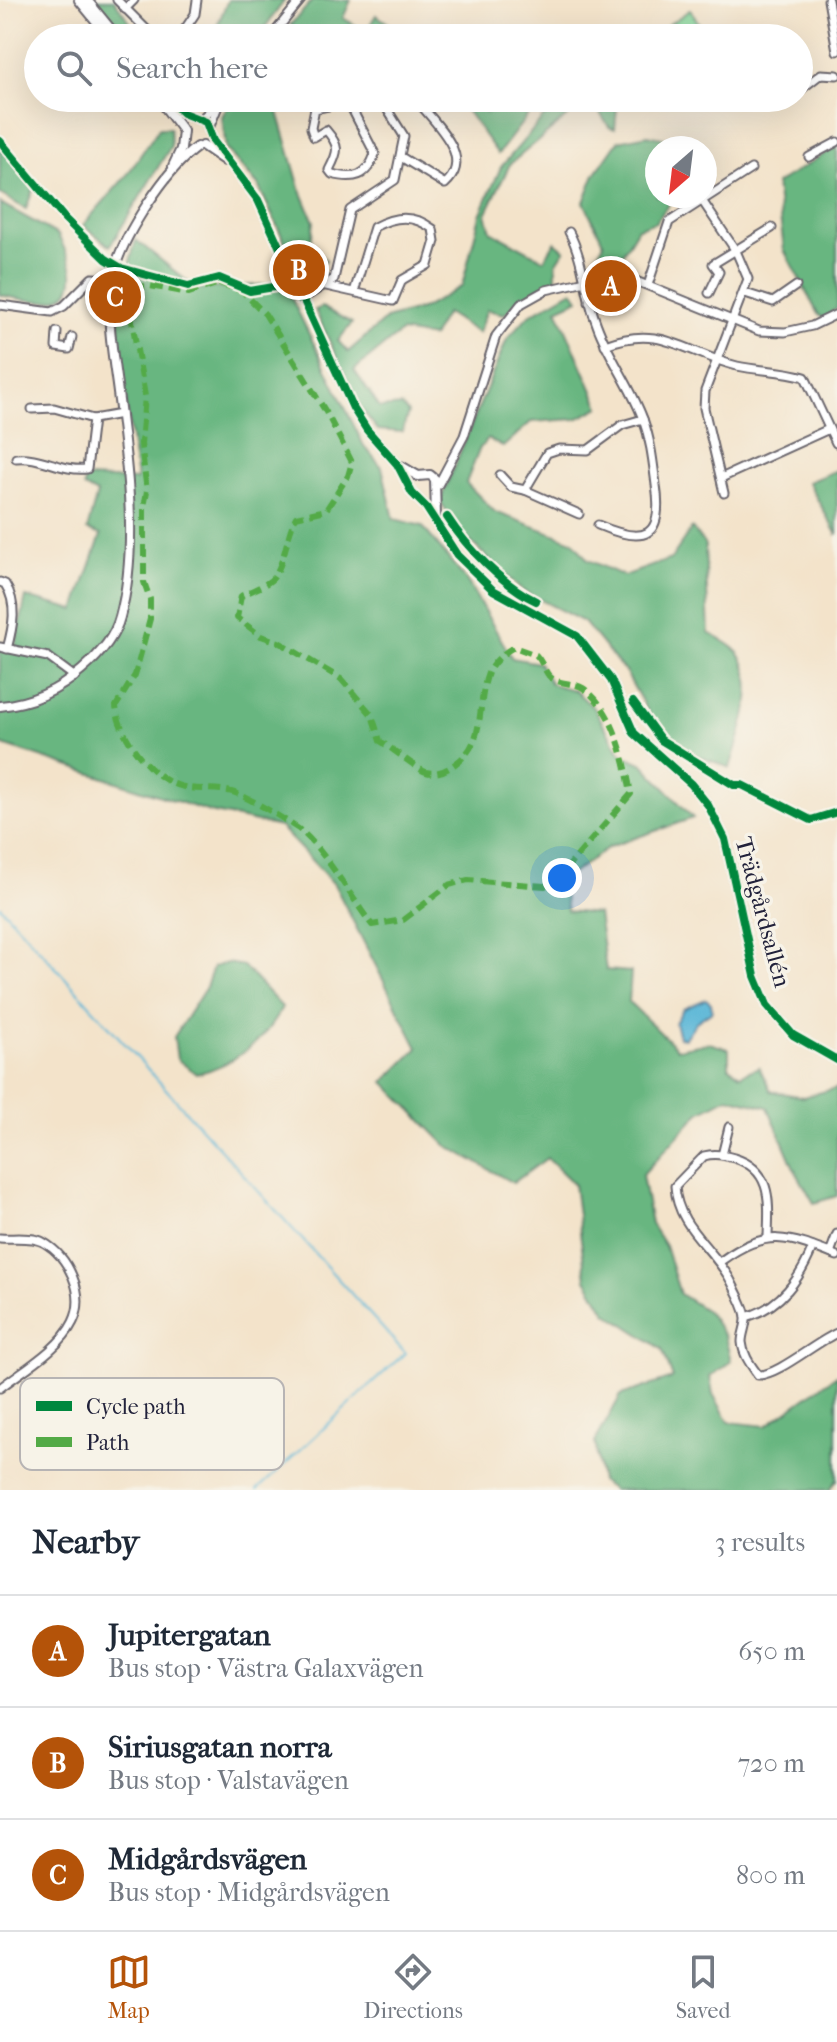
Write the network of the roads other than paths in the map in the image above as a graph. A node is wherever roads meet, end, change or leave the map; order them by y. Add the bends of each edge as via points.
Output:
1 (79, 0) edge
2 (87, 0) edge
3 (117, 0) edge
4 (134, 0) edge
5 (197, 0) edge
6 (301, 0) edge
7 (828, 0) edge
8 (125, 9) junction
9 (99, 24) edge
10 (107, 24) edge
11 (141, 24) edge
12 (188, 24) edge
13 (281, 24) edge
14 (837, 51) edge
15 (837, 75) edge
16 (813, 80) edge
17 (168, 112) edge
18 (188, 112) edge
19 (207, 112) edge
20 (217, 112) edge
21 (314, 112) edge
22 (354, 112) edge
23 (389, 112) edge
24 (426, 112) edge
25 (198, 119) junction
26 (210, 130) junction
27 (184, 134) junction
28 (837, 142) edge
29 (200, 146) junction
30 (401, 157) junction
31 (809, 157) dead end
32 (229, 163) junction
33 (751, 169) dead end
34 (170, 174) junction
35 (717, 188) edge
36 (687, 208) edge
37 (707, 208) edge
38 (772, 228) dead end
39 (569, 232) dead end
40 (736, 251) junction
41 (113, 279) junction
42 (584, 280) junction
43 (636, 281) junction
44 (648, 285) junction
45 (326, 286) junction
46 (796, 286) dead end
47 (354, 292) junction
48 (709, 293) dead end
49 (745, 293) junction
50 (305, 297) junction
51 (589, 302) junction
52 (0, 305) edge
53 (837, 314) edge
54 (732, 323) junction
55 (57, 332) dead end
56 (72, 337) dead end
57 (605, 345) junction
58 (717, 359) junction
59 (32, 409) dead end
60 (121, 414) junction
61 (93, 419) junction
62 (643, 419) junction
63 (829, 429) junction
64 (836, 443) edge
65 (16, 458) dead end
66 (452, 460) junction
67 (397, 464) junction
68 (430, 475) junction
69 (500, 475) dead end
70 (418, 476) junction
71 (721, 478) junction
72 (438, 485) junction
73 (411, 486) junction
74 (525, 490) junction
75 (724, 493) dead end
76 (434, 497) junction
77 (422, 501) junction
78 (579, 514) dead end
79 (598, 525) dead end
80 (438, 526) junction
81 (0, 582) edge
82 (4, 648) edge
83 (75, 677) junction
84 (0, 706) edge
85 (837, 1060) edge
86 (729, 1127) dead end
87 (722, 1155) junction
88 (837, 1234) edge
89 (768, 1236) junction
90 (0, 1238) edge
91 (813, 1247) junction
92 (833, 1254) edge
93 (721, 1261) junction
94 (746, 1317) junction
95 (837, 1333) edge
96 (0, 1388) edge

1 - 9 street
2 - 10 street
3 - 8 street
4 - 8 street
5 - 12 street
6 - 13 street
7 - 14 street
8 - 11 street
15 - 16 street via 821,74
17 - 27 street
18 - 25 street
19 - 25 street
20 - 26 street
21 - 22 street via 314,137 326,130 337,143 329,170 350,179 362,175 375,154
23 - 30 street via 404,136
24 - 30 street via 452,145 458,165 454,176 445,184
25 - 26 street
25 - 27 street
26 - 29 street
26 - 32 street
27 - 29 street
27 - 34 street
28 - 31 street
29 - 32 street
29 - 34 street
30 - 45 street via 393,183 350,210 336,272
32 - 50 street via 258,200
33 - 35 street
34 - 41 street via 122,251
36 - 44 street via 669,222
37 - 40 street
38 - 40 street
39 - 42 street
40 - 48 street via 713,264 719,272
40 - 49 street via 748,279
41 - 52 street via 92,278 52,312
41 - 60 street via 110,336
42 - 43 street
42 - 51 street
42 - 66 street via 546,290 521,304 505,324 488,355
43 - 44 street
43 - 51 street via 621,304
44 - 54 street
45 - 47 street
45 - 50 street
46 - 49 street via 773,302
47 - 47 street via 393,301 402,280 428,265 433,229 392,217 374,227
49 - 54 street
50 - 67 street via 353,408
51 - 57 street
53 - 54 street via 785,332
54 - 58 street
55 - 56 street via 56,347 69,349
57 - 58 street via 637,335 660,336
57 - 62 street
58 - 63 street via 805,377
58 - 71 street via 704,408
59 - 61 street via 54,408
60 - 61 street
60 - 83 street via 129,496 120,619 96,657
61 - 65 street via 87,469
62 - 74 street via 622,425 588,450 547,453
62 - 79 street via 654,458 658,521 636,536
63 - 64 street
63 - 71 street
66 - 68 street
66 - 72 street
67 - 70 street
67 - 73 street
68 - 70 street
68 - 72 street
69 - 74 street via 511,487
70 - 73 street
71 - 75 street
72 - 76 street
73 - 77 street
74 - 78 street
76 - 77 street
76 - 80 street, Trädgårdsallén
77 - 80 street, Trädgårdsallén
80 - 85 street, Trädgårdsallén via 457,555 493,590 577,636 611,680 634,733 708,805 725,839 755,976 767,1005 793,1035
81 - 82 street via 13,599 13,627
82 - 83 street via 48,657
83 - 84 street via 43,695
86 - 87 street
87 - 89 street via 757,1169 763,1180
87 - 93 street via 704,1156 675,1186 685,1224
88 - 92 street
89 - 91 street
89 - 93 street
90 - 96 street via 41,1241 64,1262 76,1290 77,1311 63,1336
91 - 92 street
91 - 94 street via 785,1293
93 - 94 street
94 - 95 street via 742,1342 758,1375 767,1376

